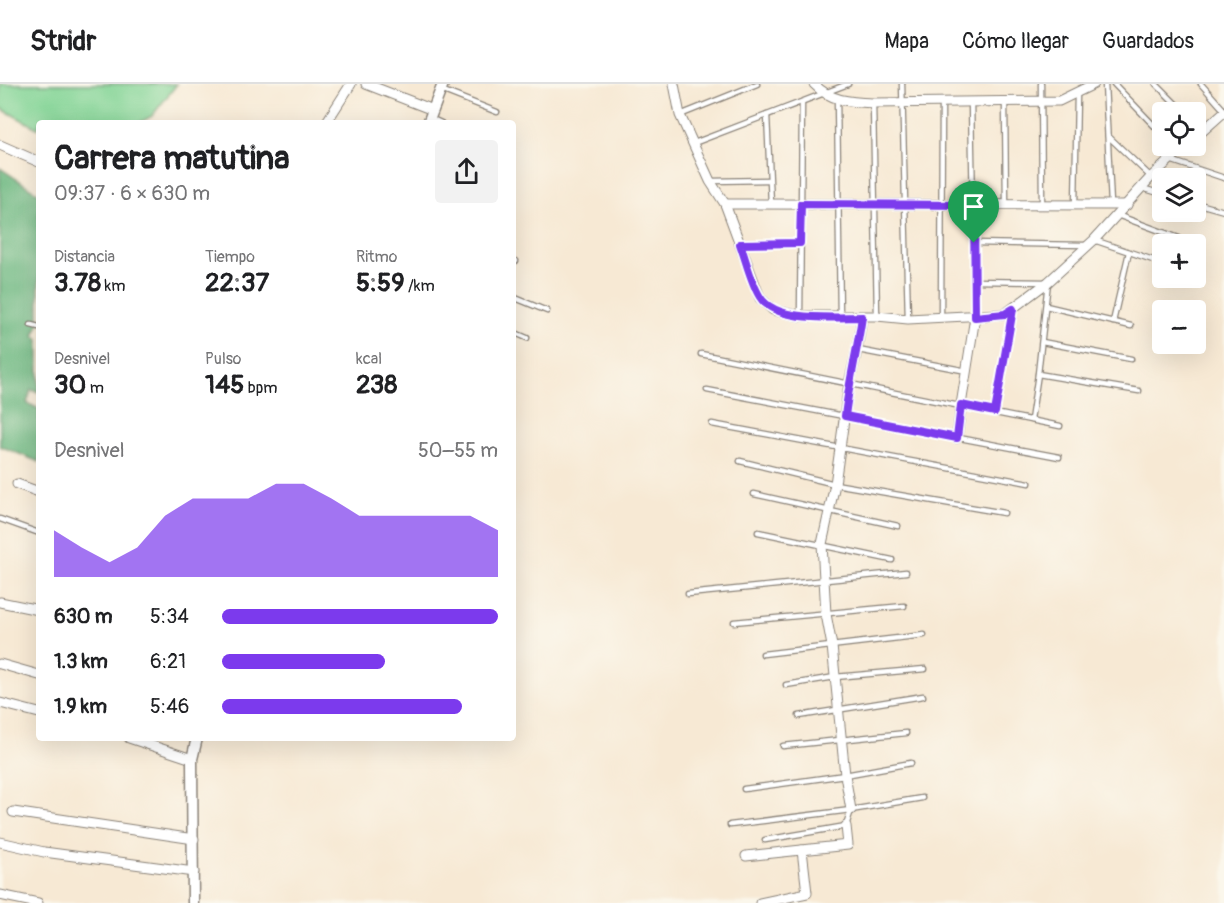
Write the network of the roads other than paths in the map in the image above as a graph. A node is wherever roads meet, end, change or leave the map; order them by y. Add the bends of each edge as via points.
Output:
1 (351, 84) edge
2 (366, 84) edge
3 (393, 84) edge
4 (674, 84) edge
5 (757, 84) edge
6 (814, 84) edge
7 (848, 84) edge
8 (902, 84) edge
9 (1041, 84) edge
10 (1094, 84) edge
11 (1105, 84) edge
12 (1114, 84) edge
13 (1156, 84) edge
14 (1201, 84) edge
15 (442, 87) edge
16 (388, 94) junction
17 (823, 94) junction
18 (1077, 94) junction
19 (837, 98) junction
20 (1041, 101) junction
21 (802, 102) junction
22 (902, 102) junction
23 (942, 102) junction
24 (971, 102) junction
25 (1005, 102) junction
26 (1174, 102) edge
27 (873, 104) junction
28 (1224, 111) edge
29 (497, 112) dead end
30 (680, 115) junction
31 (767, 115) junction
32 (433, 119) edge
33 (328, 120) edge
34 (1152, 124) edge
35 (1206, 125) edge
36 (1108, 136) junction
37 (692, 144) junction
38 (0, 145) edge
39 (1173, 156) edge
40 (1170, 160) junction
41 (36, 161) edge
42 (1151, 177) junction
43 (1224, 178) edge
44 (770, 180) junction
45 (711, 181) junction
46 (1142, 188) junction
47 (1152, 191) edge
48 (725, 204) junction
49 (771, 204) junction
50 (801, 204) junction
51 (839, 204) junction
52 (875, 205) junction
53 (905, 205) junction
54 (941, 205) junction
55 (974, 205) junction
56 (1006, 205) junction
57 (1042, 205) junction
58 (1074, 205) junction
59 (1111, 205) junction
60 (1127, 205) junction
61 (1206, 206) edge
62 (1224, 211) edge
63 (1117, 215) junction
64 (1168, 234) edge
65 (800, 243) junction
66 (974, 243) junction
67 (1090, 243) junction
68 (740, 244) junction
69 (1129, 252) junction
70 (1152, 260) edge
71 (975, 281) junction
72 (1048, 282) junction
73 (516, 298) edge
74 (1046, 306) junction
75 (1013, 309) junction
76 (547, 311) dead end
77 (800, 316) junction
78 (877, 316) junction
79 (840, 317) junction
80 (862, 317) junction
81 (975, 317) junction
82 (941, 318) junction
83 (908, 319) junction
84 (1113, 322) junction
85 (31, 325) dead end
86 (36, 326) edge
87 (1131, 326) dead end
88 (516, 333) edge
89 (527, 338) dead end
90 (1042, 342) junction
91 (858, 350) junction
92 (701, 354) dead end
93 (1131, 359) dead end
94 (967, 371) junction
95 (1038, 374) junction
96 (849, 384) junction
97 (707, 390) dead end
98 (1139, 391) dead end
99 (961, 405) junction
100 (995, 412) junction
101 (845, 416) junction
102 (1030, 420) junction
103 (712, 424) dead end
104 (1060, 426) dead end
105 (957, 438) junction
106 (840, 449) junction
107 (1059, 458) dead end
108 (740, 461) dead end
109 (1029, 483) dead end
110 (17, 484) dead end
111 (835, 484) junction
112 (36, 491) edge
113 (754, 494) dead end
114 (828, 512) junction
115 (1004, 513) dead end
116 (0, 519) edge
117 (898, 526) dead end
118 (36, 532) edge
119 (758, 532) dead end
120 (822, 544) junction
121 (892, 560) dead end
122 (906, 572) dead end
123 (824, 580) junction
124 (688, 594) dead end
125 (0, 602) edge
126 (904, 606) dead end
127 (36, 609) edge
128 (826, 614) junction
129 (734, 622) dead end
130 (924, 635) dead end
131 (832, 646) junction
132 (763, 654) dead end
133 (0, 664) edge
134 (925, 669) dead end
135 (36, 674) edge
136 (835, 677) junction
137 (786, 686) dead end
138 (922, 696) dead end
139 (0, 703) edge
140 (839, 708) junction
141 (36, 712) edge
142 (798, 716) dead end
143 (906, 732) dead end
144 (842, 740) junction
145 (138, 741) edge
146 (195, 741) edge
147 (783, 746) dead end
148 (192, 759) junction
149 (911, 763) dead end
150 (845, 775) junction
151 (744, 789) dead end
152 (922, 798) dead end
153 (851, 810) junction
154 (13, 812) dead end
155 (730, 825) dead end
156 (846, 826) junction
157 (194, 840) junction
158 (765, 840) dead end
159 (0, 842) edge
160 (802, 850) junction
161 (746, 856) dead end
162 (194, 872) junction
163 (0, 895) edge
164 (38, 903) edge
165 (193, 903) edge
166 (760, 903) edge

1 - 33 street
2 - 16 street
3 - 16 lane
4 - 30 street
5 - 30 lane
6 - 17 street
7 - 17 lane
8 - 22 lane
9 - 20 lane
10 - 18 street
11 - 36 lane
12 - 34 lane
13 - 26 lane
14 - 28 lane
15 - 29 lane
15 - 32 street
16 - 32 street
17 - 19 street
17 - 21 lane
18 - 20 street via 1059,101
18 - 58 lane
19 - 27 street
19 - 51 lane
20 - 25 street
20 - 57 lane
21 - 31 lane
21 - 50 lane
22 - 23 street
22 - 27 street
22 - 53 lane
23 - 24 street
23 - 54 lane
24 - 25 street
24 - 55 lane
25 - 56 lane
27 - 52 lane
28 - 35 street
30 - 37 street
31 - 37 lane
31 - 44 lane
36 - 42 lane
36 - 59 lane
37 - 45 street
38 - 41 street
39 - 40 street
40 - 42 street
40 - 43 lane
42 - 46 street
44 - 45 lane
44 - 49 lane
45 - 48 street
46 - 47 lane
46 - 60 street
48 - 49 street
48 - 68 street
49 - 50 street
50 - 51 street
50 - 65 lane
51 - 52 street
51 - 79 lane
52 - 53 street
52 - 78 lane
53 - 54 street
53 - 83 lane
54 - 55 street
54 - 82 lane
55 - 56 street
55 - 66 lane
56 - 57 street
57 - 58 street
58 - 59 street
59 - 60 street
60 - 63 street
61 - 62 lane
63 - 64 lane
63 - 67 street
65 - 68 lane
65 - 77 lane
66 - 67 lane
66 - 71 lane
67 - 69 lane
67 - 72 street
68 - 77 street via 760,298 773,310
69 - 70 lane
69 - 84 lane
71 - 72 lane
71 - 81 lane
72 - 74 lane
72 - 75 street
73 - 76 lane
74 - 84 lane
74 - 90 lane
75 - 81 street via 1005,314
75 - 100 lane
77 - 79 street
78 - 80 street
78 - 83 street
79 - 80 street
80 - 91 street
81 - 82 street
81 - 94 street
82 - 83 street
84 - 87 lane
85 - 86 lane
88 - 89 lane
90 - 93 lane
90 - 95 lane
91 - 94 lane
91 - 96 street
92 - 96 lane
94 - 99 street
95 - 98 lane
95 - 102 lane
96 - 99 lane
96 - 101 street
97 - 101 lane
99 - 100 lane
99 - 105 street
100 - 102 lane
101 - 105 lane
101 - 106 street
102 - 104 lane
103 - 106 lane
105 - 107 lane
106 - 109 lane
106 - 111 street
108 - 111 lane
110 - 112 street
111 - 114 street
111 - 115 lane
113 - 114 lane
114 - 117 lane
114 - 120 street
116 - 118 lane
119 - 120 lane
120 - 121 lane
120 - 123 street
122 - 123 lane
123 - 124 lane
123 - 128 street
125 - 127 street
126 - 128 lane
128 - 129 lane
128 - 131 street
130 - 131 lane
131 - 132 lane
131 - 136 street
133 - 135 street
134 - 136 lane
136 - 137 lane
136 - 140 street
138 - 140 lane
139 - 141 street
140 - 142 lane
140 - 144 street
143 - 144 lane
144 - 147 lane
144 - 150 street
145 - 148 street
146 - 148 street
148 - 157 street
149 - 150 lane
150 - 151 lane
150 - 153 street
152 - 153 lane
153 - 155 lane
153 - 156 lane
154 - 157 street
156 - 158 lane
156 - 160 street via 848,845
157 - 162 street
159 - 162 street via 44,852
160 - 161 street
160 - 166 street via 807,893
162 - 165 street
163 - 164 street

